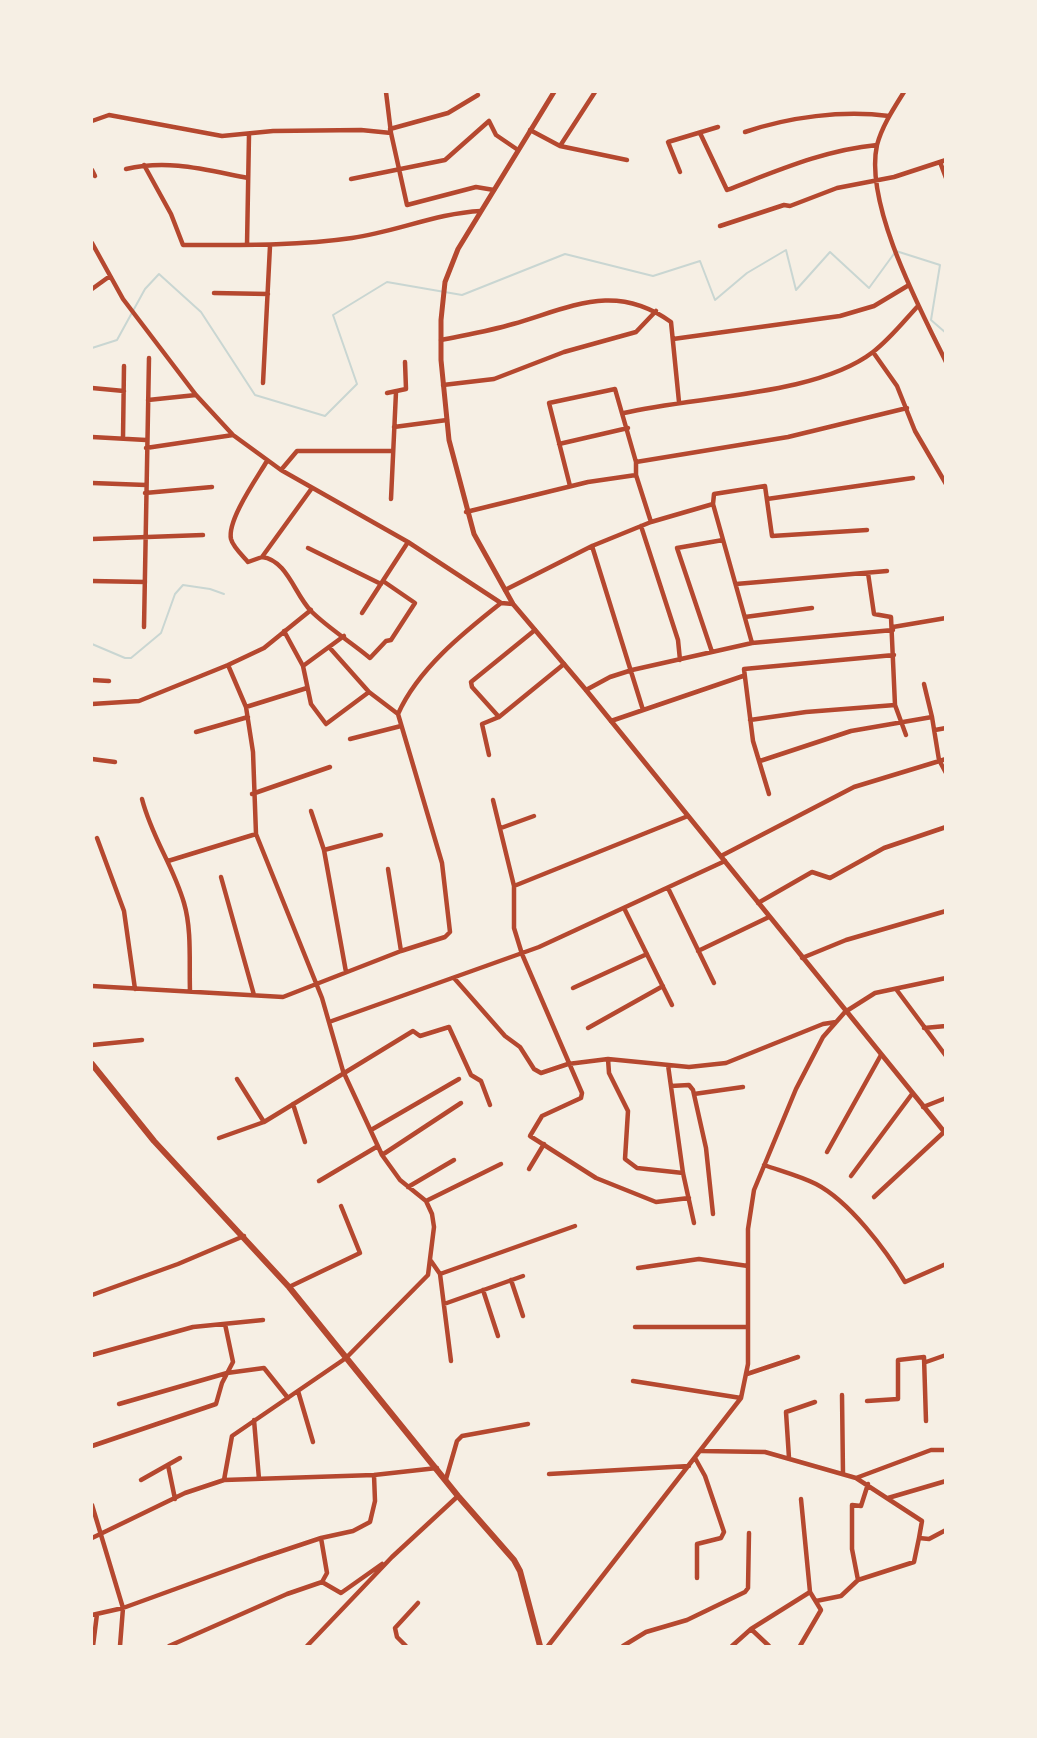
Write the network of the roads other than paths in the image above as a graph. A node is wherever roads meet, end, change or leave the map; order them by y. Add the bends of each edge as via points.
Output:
1 (386, 92) edge
2 (554, 92) edge
3 (595, 92) edge
4 (904, 92) edge
5 (478, 95) dead end
6 (889, 116) junction
7 (92, 122) edge
8 (718, 127) dead end
9 (530, 130) junction
10 (390, 131) junction
11 (745, 132) dead end
12 (700, 133) junction
13 (249, 135) junction
14 (878, 145) junction
15 (560, 146) junction
16 (518, 150) junction
17 (627, 160) dead end
18 (943, 161) edge
19 (144, 165) junction
20 (126, 169) dead end
21 (92, 170) edge
22 (399, 170) junction
23 (680, 172) dead end
24 (95, 176) dead end
25 (248, 178) junction
26 (878, 178) junction
27 (945, 178) edge
28 (351, 179) dead end
29 (494, 190) junction
30 (481, 211) junction
31 (720, 226) dead end
32 (92, 243) edge
33 (247, 245) junction
34 (270, 246) junction
35 (110, 276) junction
36 (909, 285) junction
37 (92, 289) edge
38 (214, 293) dead end
39 (268, 294) junction
40 (918, 306) junction
41 (656, 311) junction
42 (673, 339) junction
43 (441, 340) junction
44 (873, 352) junction
45 (149, 358) dead end
46 (405, 362) dead end
47 (945, 362) edge
48 (124, 366) dead end
49 (263, 383) dead end
50 (443, 385) junction
51 (92, 388) edge
52 (124, 391) junction
53 (396, 392) junction
54 (387, 393) dead end
55 (196, 395) junction
56 (148, 400) junction
57 (679, 402) junction
58 (907, 408) junction
59 (624, 412) junction
60 (447, 420) junction
61 (394, 427) junction
62 (627, 428) junction
63 (233, 435) junction
64 (92, 437) edge
65 (123, 438) junction
66 (146, 440) junction
67 (559, 444) junction
68 (146, 448) junction
69 (393, 451) junction
70 (267, 461) junction
71 (636, 462) junction
72 (281, 470) junction
73 (636, 475) junction
74 (913, 478) dead end
75 (92, 483) edge
76 (945, 484) edge
77 (146, 485) junction
78 (570, 486) junction
79 (212, 487) dead end
80 (312, 488) junction
81 (145, 493) junction
82 (391, 499) dead end
83 (767, 499) junction
84 (713, 504) junction
85 (466, 512) junction
86 (651, 522) junction
87 (641, 526) junction
88 (867, 530) dead end
89 (203, 534) dead end
90 (145, 537) junction
91 (92, 539) edge
92 (723, 540) junction
93 (408, 543) junction
94 (592, 546) junction
95 (308, 548) dead end
96 (262, 557) junction
97 (886, 571) dead end
98 (868, 573) junction
99 (92, 581) edge
100 (145, 582) junction
101 (382, 583) junction
102 (735, 584) junction
103 (505, 590) junction
104 (501, 603) junction
105 (513, 604) junction
106 (812, 608) dead end
107 (311, 610) junction
108 (362, 612) dead end
109 (745, 617) junction
110 (945, 618) edge
111 (144, 627) dead end
112 (893, 629) junction
113 (535, 630) junction
114 (285, 631) junction
115 (344, 636) junction
116 (752, 643) junction
117 (329, 647) junction
118 (712, 652) junction
119 (894, 656) junction
120 (680, 660) junction
121 (564, 664) junction
122 (228, 665) junction
123 (303, 666) junction
124 (632, 670) junction
125 (743, 676) junction
126 (92, 680) edge
127 (109, 681) dead end
128 (924, 684) dead end
129 (307, 688) junction
130 (586, 690) junction
131 (369, 692) junction
132 (92, 704) edge
133 (895, 705) junction
134 (246, 707) junction
135 (643, 710) junction
136 (398, 714) junction
137 (248, 717) junction
138 (499, 717) junction
139 (932, 717) junction
140 (750, 720) junction
141 (611, 721) junction
142 (901, 722) junction
143 (401, 726) junction
144 (945, 728) edge
145 (935, 730) junction
146 (196, 732) dead end
147 (906, 735) dead end
148 (350, 739) dead end
149 (489, 755) dead end
150 (92, 759) edge
151 (945, 759) edge
152 (939, 760) junction
153 (760, 761) junction
154 (115, 762) dead end
155 (330, 767) dead end
156 (945, 773) edge
157 (252, 794) junction
158 (769, 794) dead end
159 (142, 799) dead end
160 (493, 800) dead end
161 (311, 811) dead end
162 (534, 816) dead end
163 (688, 816) junction
164 (945, 827) edge
165 (501, 828) junction
166 (256, 834) junction
167 (381, 835) dead end
168 (97, 838) dead end
169 (324, 850) junction
170 (723, 859) junction
171 (168, 861) junction
172 (388, 869) dead end
173 (221, 877) dead end
174 (514, 886) junction
175 (668, 888) junction
176 (758, 903) junction
177 (624, 908) junction
178 (945, 911) edge
179 (769, 917) junction
180 (401, 951) junction
181 (698, 951) junction
182 (522, 954) junction
183 (647, 954) junction
184 (802, 958) junction
185 (346, 972) junction
186 (454, 978) junction
187 (945, 978) edge
188 (714, 983) dead end
189 (316, 985) junction
190 (92, 986) edge
191 (663, 986) junction
192 (573, 988) dead end
193 (135, 989) junction
194 (896, 989) junction
195 (190, 991) junction
196 (254, 995) junction
197 (672, 1005) dead end
198 (845, 1012) junction
199 (329, 1022) junction
200 (836, 1022) junction
201 (945, 1026) edge
202 (588, 1028) dead end
203 (924, 1028) junction
204 (142, 1040) dead end
205 (92, 1045) edge
206 (881, 1056) junction
207 (945, 1056) edge
208 (608, 1059) junction
209 (92, 1064) edge
210 (568, 1064) junction
211 (668, 1065) junction
212 (343, 1071) junction
213 (459, 1078) dead end
214 (237, 1079) dead end
215 (671, 1086) junction
216 (743, 1087) dead end
217 (694, 1094) junction
218 (912, 1094) junction
219 (945, 1098) edge
220 (461, 1103) dead end
221 (293, 1104) junction
222 (490, 1105) dead end
223 (923, 1107) junction
224 (264, 1122) junction
225 (370, 1130) junction
226 (945, 1133) edge
227 (219, 1138) dead end
228 (305, 1142) dead end
229 (543, 1144) junction
230 (378, 1146) junction
231 (827, 1152) dead end
232 (382, 1155) junction
233 (454, 1160) dead end
234 (501, 1164) dead end
235 (764, 1165) junction
236 (529, 1169) dead end
237 (683, 1173) junction
238 (851, 1176) dead end
239 (319, 1181) dead end
240 (408, 1187) junction
241 (874, 1197) dead end
242 (689, 1198) junction
243 (426, 1201) junction
244 (342, 1206) dead end
245 (713, 1214) dead end
246 (694, 1223) dead end
247 (575, 1226) dead end
248 (244, 1236) junction
249 (431, 1262) junction
250 (945, 1264) edge
251 (748, 1266) junction
252 (638, 1268) dead end
253 (440, 1274) junction
254 (523, 1276) dead end
255 (511, 1280) junction
256 (289, 1287) junction
257 (483, 1290) junction
258 (92, 1295) edge
259 (444, 1304) junction
260 (523, 1317) dead end
261 (263, 1320) dead end
262 (225, 1324) junction
263 (635, 1327) dead end
264 (747, 1327) junction
265 (498, 1336) dead end
266 (92, 1355) edge
267 (945, 1355) edge
268 (798, 1357) dead end
269 (346, 1358) junction
270 (451, 1361) dead end
271 (926, 1362) junction
272 (227, 1373) junction
273 (747, 1374) junction
274 (633, 1381) dead end
275 (298, 1390) junction
276 (842, 1395) dead end
277 (288, 1398) junction
278 (741, 1398) junction
279 (867, 1401) dead end
280 (815, 1402) dead end
281 (119, 1404) dead end
282 (254, 1420) junction
283 (927, 1421) dead end
284 (528, 1424) dead end
285 (313, 1442) dead end
286 (92, 1446) edge
287 (945, 1450) edge
288 (701, 1451) junction
289 (180, 1458) dead end
290 (695, 1458) junction
291 (789, 1458) junction
292 (168, 1465) junction
293 (689, 1466) junction
294 (437, 1468) junction
295 (549, 1474) dead end
296 (843, 1474) junction
297 (374, 1475) junction
298 (856, 1478) junction
299 (259, 1479) junction
300 (446, 1479) junction
301 (141, 1480) dead end
302 (224, 1480) junction
303 (944, 1481) edge
304 (868, 1484) junction
305 (945, 1488) edge
306 (458, 1496) junction
307 (888, 1498) junction
308 (175, 1499) junction
309 (801, 1499) dead end
310 (92, 1505) edge
311 (945, 1530) edge
312 (749, 1533) dead end
313 (101, 1534) junction
314 (92, 1538) edge
315 (321, 1538) junction
316 (919, 1538) junction
317 (392, 1557) junction
318 (697, 1578) dead end
319 (858, 1580) junction
320 (322, 1582) junction
321 (810, 1592) junction
322 (816, 1601) junction
323 (418, 1603) dead end
324 (123, 1608) junction
325 (94, 1614) edge
326 (751, 1629) junction
327 (93, 1647) edge
328 (120, 1647) edge
329 (170, 1647) edge
330 (307, 1647) edge
331 (406, 1647) edge
332 (540, 1647) edge
333 (548, 1647) edge
334 (623, 1647) edge
335 (732, 1647) edge
336 (769, 1647) edge
337 (800, 1647) edge

1 - 10 street
2 - 9 street
3 - 15 street
4 - 6 street
5 - 10 street via 448,113
6 - 11 street via 865,113 816,118 768,124
6 - 14 street
7 - 13 street via 109,115 222,136
8 - 12 street
9 - 15 street
9 - 16 street
10 - 13 street via 273,131
10 - 22 street
12 - 14 street via 728,190 822,154
12 - 23 street via 668,142
13 - 25 street
14 - 26 street
15 - 17 street
16 - 22 street via 496,135 489,121 450,158
16 - 29 street
18 - 26 street via 894,177
18 - 27 street
19 - 20 street
19 - 25 street via 173,165
19 - 33 street via 183,245
21 - 24 street
22 - 28 street
22 - 29 street via 407,205 476,186
25 - 33 street
26 - 31 street
26 - 36 street via 881,205
29 - 30 street
30 - 34 street via 454,212 403,229 352,238
30 - 43 street via 458,249 445,282
32 - 35 street
33 - 34 street
34 - 39 street
35 - 37 street
35 - 55 street
36 - 40 street
36 - 42 street via 873,306 840,316
38 - 39 street
39 - 49 street
40 - 44 street
40 - 47 street
41 - 42 street via 671,322
41 - 43 street via 637,304 590,300 511,325
41 - 50 street via 636,332 564,352 494,380
42 - 57 street
43 - 50 street
44 - 57 street via 825,377 732,396
44 - 58 street
45 - 56 street
46 - 53 street via 406,389
48 - 52 street
50 - 60 street
51 - 52 street
52 - 65 street
53 - 54 street
53 - 61 street
55 - 56 street
55 - 63 street
56 - 66 street
57 - 59 street
58 - 71 street via 788,437
58 - 76 street via 915,431
59 - 62 street
59 - 67 street via 615,389 551,402
60 - 61 street
60 - 85 street
61 - 69 street
62 - 67 street
62 - 71 street
63 - 68 street
63 - 70 street
64 - 65 street
65 - 66 street
66 - 68 street
67 - 78 street
68 - 77 street
69 - 72 street via 297,451
69 - 82 street
70 - 72 street
70 - 96 street via 231,532 231,540 248,562
71 - 73 street
72 - 80 street
73 - 78 street
73 - 86 street
74 - 83 street
75 - 77 street
77 - 81 street
78 - 85 street
79 - 81 street
80 - 93 street
80 - 96 street
81 - 90 street
83 - 84 street via 765,486 714,494
83 - 88 street via 772,536
84 - 86 street
84 - 92 street
85 - 103 street
86 - 87 street
87 - 94 street
87 - 120 street via 678,640
89 - 90 street
90 - 91 street
90 - 100 street
92 - 102 street
92 - 118 street via 677,548
93 - 101 street
93 - 104 street
94 - 103 street
94 - 124 street
95 - 101 street
96 - 107 street via 283,570
97 - 98 street
98 - 102 street
98 - 112 street via 874,614 891,617
99 - 100 street
100 - 111 street
101 - 108 street
101 - 115 street via 415,603 391,640 370,658
102 - 109 street
103 - 105 street
104 - 105 street
104 - 136 street via 455,639 409,691
105 - 113 street
106 - 109 street
107 - 114 street
107 - 115 street
109 - 116 street
110 - 112 street
112 - 116 street
112 - 119 street
113 - 121 street
113 - 138 street via 471,682
114 - 122 street via 264,648
114 - 123 street
115 - 117 street
116 - 118 street
117 - 123 street
117 - 131 street
118 - 120 street
119 - 125 street via 744,669
119 - 133 street
120 - 124 street
121 - 130 street
121 - 138 street
122 - 132 street via 139,701
122 - 134 street
123 - 129 street
124 - 130 street
124 - 135 street
125 - 135 street
125 - 140 street
126 - 127 street
128 - 139 street
129 - 131 street via 311,704 326,724
129 - 134 street
130 - 141 street
131 - 136 street
133 - 140 street
133 - 142 street
134 - 137 street
135 - 141 street
136 - 143 street
137 - 146 street
137 - 157 street via 253,752
138 - 149 street via 482,724
139 - 142 street
139 - 145 street
140 - 153 street
141 - 163 street
142 - 147 street
142 - 153 street via 851,731
143 - 148 street
143 - 180 street via 442,863 451,929 445,937
144 - 145 street
145 - 152 street
150 - 154 street
151 - 152 street
152 - 156 street
152 - 170 street via 854,787
153 - 158 street
155 - 157 street
157 - 166 street
159 - 171 street via 149,827
160 - 165 street
161 - 169 street
162 - 165 street
163 - 170 street
163 - 174 street
164 - 176 street via 884,848 830,878 812,872
165 - 174 street
166 - 171 street
166 - 189 street
167 - 169 street
168 - 193 street via 124,911
169 - 185 street
170 - 175 street
170 - 176 street
171 - 195 street via 185,906
172 - 180 street
173 - 196 street
174 - 182 street via 514,928
175 - 177 street
175 - 181 street
176 - 179 street
177 - 182 street
177 - 183 street
178 - 184 street via 846,940
179 - 181 street
179 - 184 street
180 - 185 street
181 - 188 street
182 - 186 street
182 - 210 street
183 - 191 street
183 - 192 street
184 - 198 street
185 - 189 street
186 - 199 street
186 - 210 street via 520,1047 534,1069 542,1072
187 - 194 street
189 - 196 street via 283,997
189 - 199 street
190 - 193 street
191 - 197 street
191 - 202 street
193 - 195 street
194 - 198 street via 875,993
194 - 203 street
195 - 196 street
198 - 200 street
198 - 206 street
199 - 212 street
200 - 211 street via 726,1063
200 - 235 street via 823,1037 796,1089
201 - 203 street
203 - 207 street
204 - 205 street
206 - 218 street
206 - 231 street
208 - 210 street
208 - 211 street
208 - 237 street via 609,1073 628,1111 626,1162 638,1168
209 - 248 main road via 154,1141
210 - 229 street via 581,1098 542,1116 530,1136
211 - 215 street
212 - 221 street
212 - 222 street via 413,1031 420,1036 449,1027 471,1075 481,1081
212 - 225 street
213 - 225 street
214 - 224 street
215 - 217 street via 689,1085
215 - 237 street
216 - 217 street
217 - 245 street via 706,1148
218 - 223 street
218 - 238 street
219 - 223 street
220 - 232 street
221 - 224 street
221 - 228 street
223 - 226 street
224 - 227 street
225 - 230 street
226 - 241 street
229 - 236 street
229 - 242 street via 596,1178 661,1203
230 - 232 street
230 - 239 street
232 - 240 street
233 - 240 street
234 - 243 street
235 - 250 street via 814,1183 842,1201 905,1281
235 - 251 street via 754,1190
237 - 242 street
240 - 243 street
242 - 246 street
243 - 249 street via 434,1227
244 - 256 street via 360,1253
247 - 253 street
248 - 256 main road
248 - 258 street
249 - 253 street
249 - 269 street via 428,1275
251 - 252 street via 699,1259
251 - 264 street
253 - 259 street
254 - 255 street
255 - 257 street
255 - 260 street
256 - 269 main road
257 - 259 street
257 - 265 street
259 - 270 street
261 - 262 street
262 - 266 street via 192,1327
262 - 272 street via 233,1362
263 - 264 street
264 - 273 street
267 - 271 street
268 - 273 street
269 - 275 street
269 - 294 main road
271 - 279 street via 918,1356 898,1360 898,1399
271 - 283 street
272 - 277 street via 264,1368
272 - 281 street
272 - 286 street via 213,1406
273 - 278 street
274 - 278 street
275 - 277 street
275 - 285 street
276 - 296 street
277 - 282 street
278 - 288 street
280 - 291 street via 786,1412
282 - 299 street
282 - 302 street via 232,1436
284 - 300 street via 462,1436
287 - 298 street via 932,1450
288 - 290 street
288 - 291 street via 765,1452
289 - 292 street
290 - 293 street
290 - 318 street via 724,1532 721,1538 696,1544
291 - 296 street
292 - 301 street
292 - 308 street
293 - 295 street
293 - 333 street
294 - 297 street
294 - 300 main road
296 - 298 street
297 - 299 street
297 - 315 street via 375,1501 370,1522 353,1531
298 - 304 street
299 - 302 street
300 - 306 main road
302 - 308 street
303 - 305 street
303 - 307 street
304 - 307 street
304 - 319 street via 861,1506 852,1505 852,1549
306 - 317 street
306 - 332 main road via 520,1571
307 - 316 street via 922,1521
308 - 313 street
309 - 321 street
310 - 313 street
311 - 316 street via 929,1539
312 - 334 street via 745,1592 687,1620 646,1632
313 - 314 street
313 - 324 street
315 - 320 street via 327,1573
315 - 324 street
316 - 319 street via 914,1562
317 - 320 street via 341,1593
317 - 330 street
319 - 322 street via 841,1596
320 - 329 street
321 - 322 street
321 - 326 street
322 - 337 street via 821,1612
323 - 331 street via 395,1628
324 - 325 street
324 - 328 street
325 - 327 street
326 - 335 street
326 - 336 street

